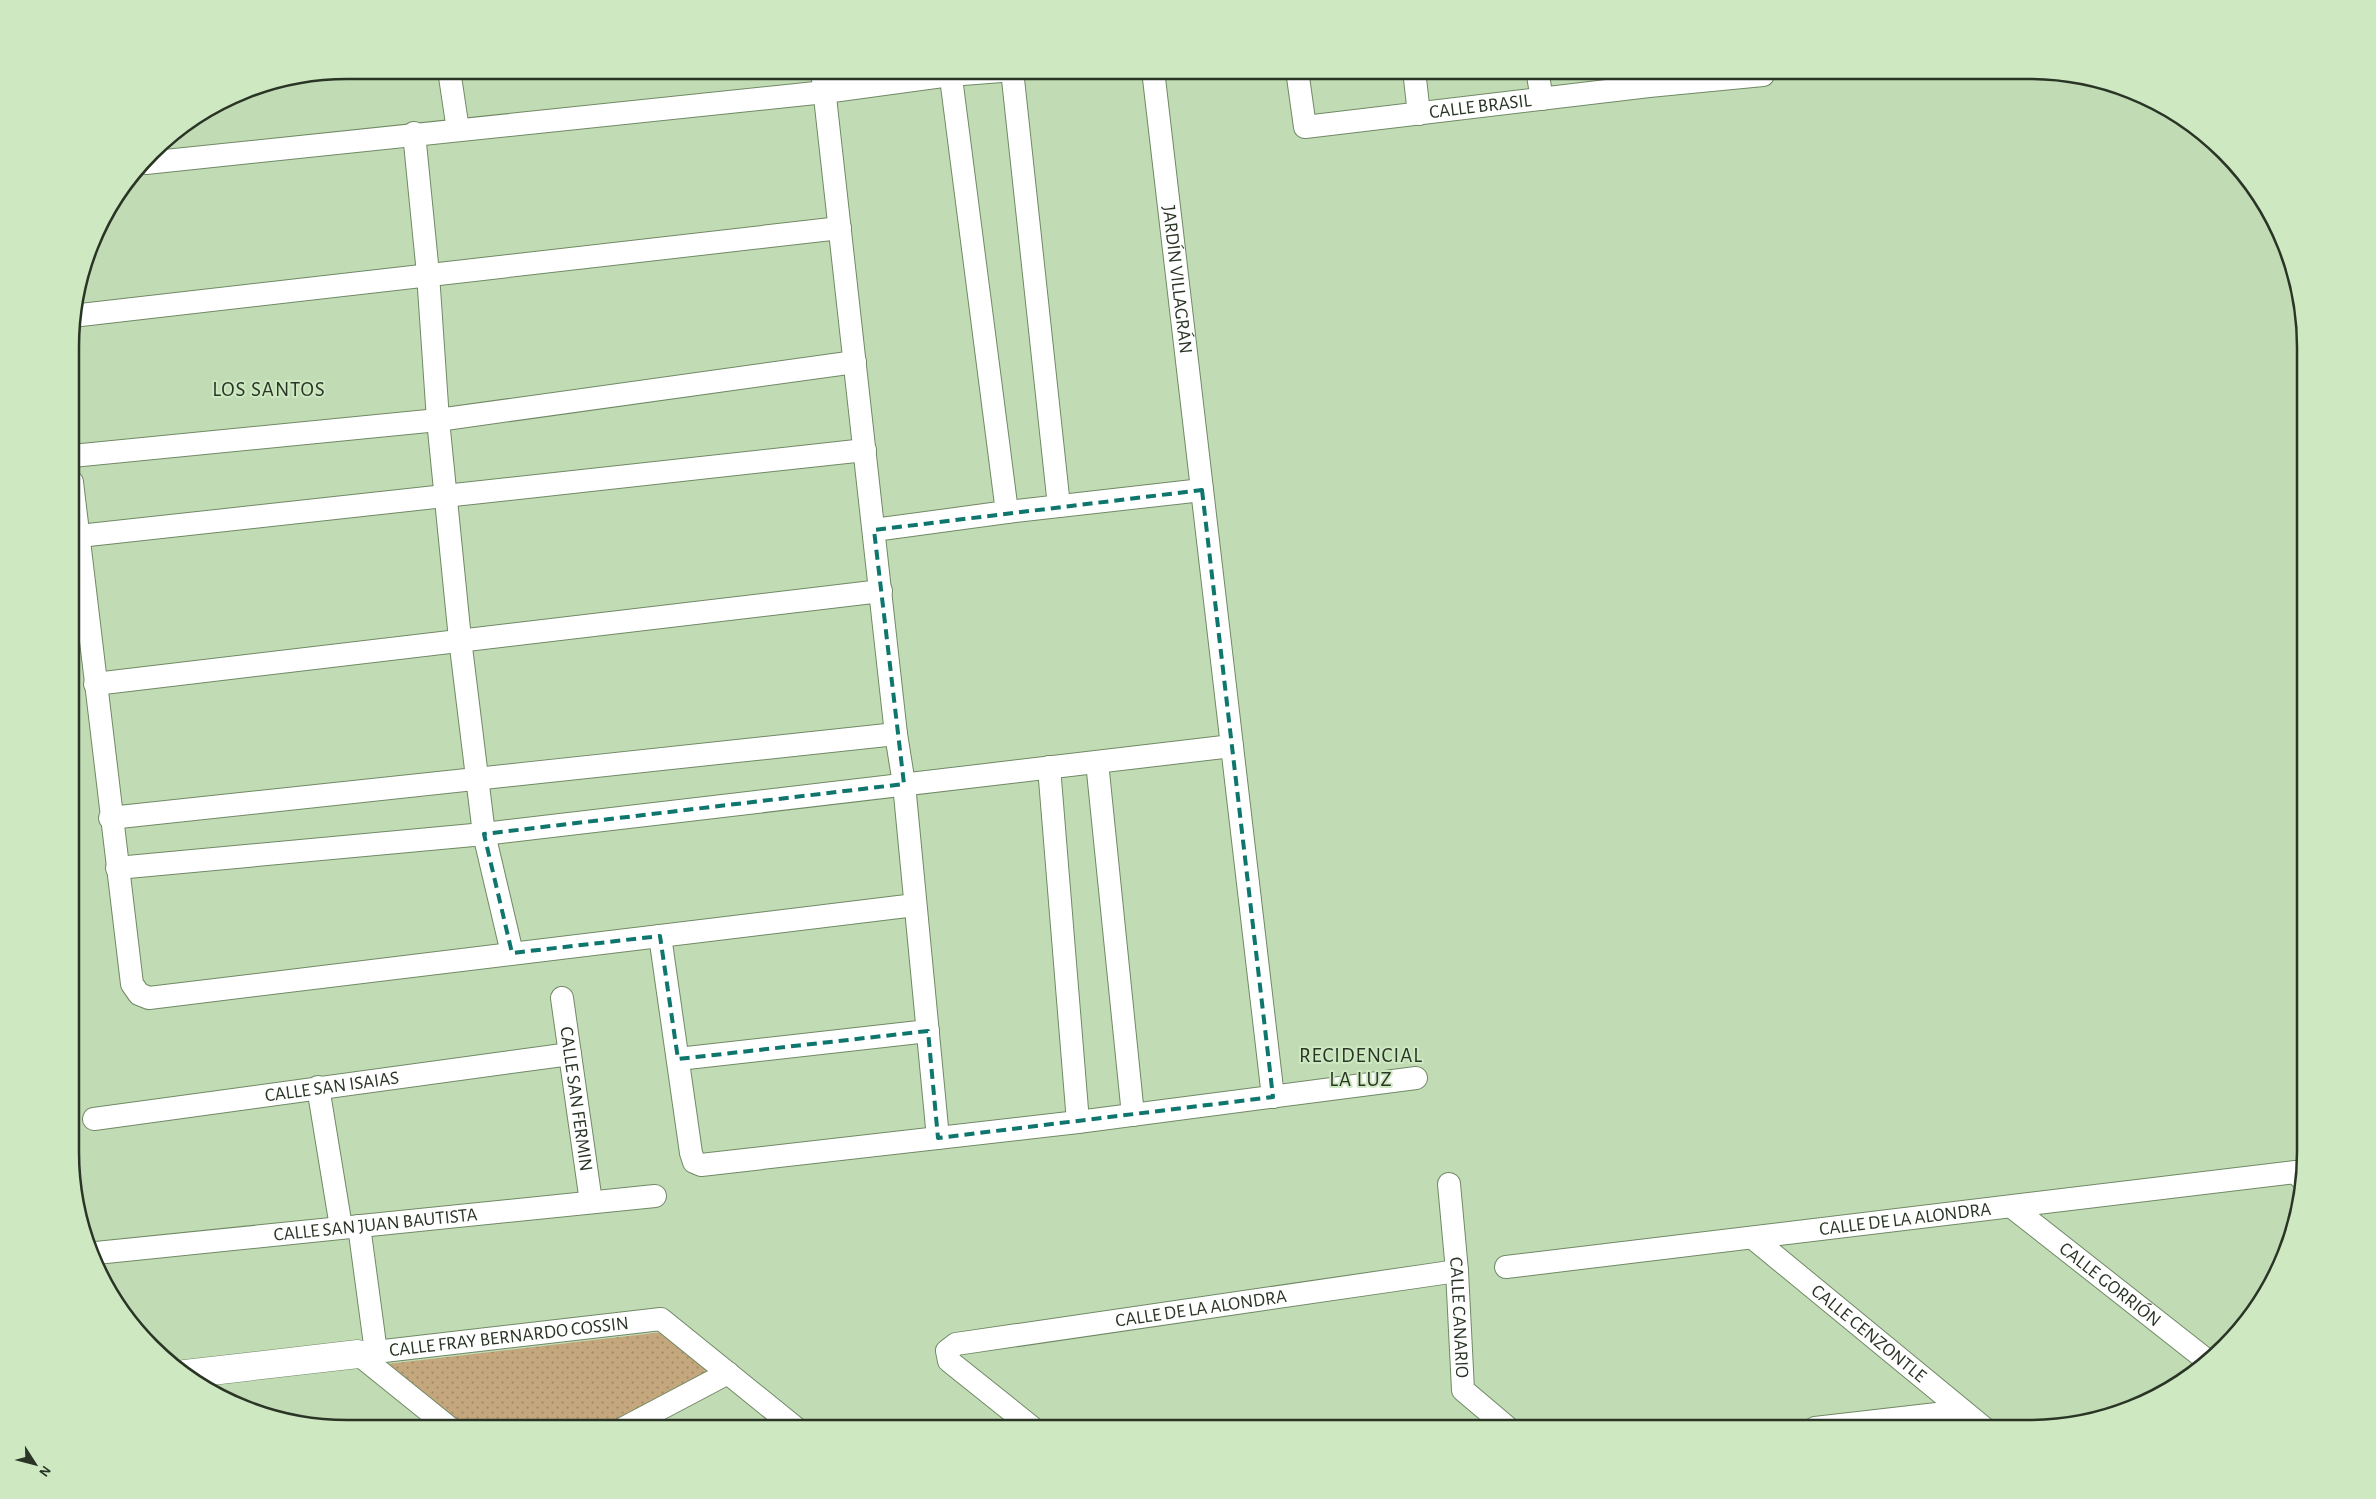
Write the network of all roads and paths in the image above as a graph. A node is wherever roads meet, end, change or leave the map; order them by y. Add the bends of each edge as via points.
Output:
1 (450, 79) edge
2 (823, 79) edge
3 (906, 79) edge
4 (951, 79) edge
5 (1014, 79) edge
6 (1153, 79) edge
7 (1298, 79) edge
8 (1415, 79) edge
9 (1539, 79) edge
10 (1643, 79) edge
11 (825, 92) junction
12 (1542, 99) junction
13 (1419, 114) junction
14 (458, 130) junction
15 (414, 134) junction
16 (152, 162) edge
17 (840, 228) junction
18 (428, 274) junction
19 (81, 315) edge
20 (855, 362) junction
21 (438, 420) junction
22 (865, 450) junction
23 (79, 455) edge
24 (1202, 490) junction
25 (447, 495) junction
26 (1059, 506) junction
27 (1007, 512) junction
28 (874, 530) junction
29 (79, 536) joint
30 (881, 591) junction
31 (460, 639) junction
32 (95, 684) junction
33 (896, 734) junction
34 (1232, 746) junction
35 (1097, 762) junction
36 (1049, 767) junction
37 (478, 779) junction
38 (904, 784) junction
39 (110, 818) junction
40 (484, 834) junction
41 (116, 868) junction
42 (916, 906) junction
43 (660, 936) junction
44 (512, 953) junction
45 (562, 998) dead end
46 (928, 1031) junction
47 (570, 1054) junction
48 (678, 1059) junction
49 (1416, 1078) dead end
50 (318, 1087) junction
51 (1273, 1097) junction
52 (1133, 1115) junction
53 (94, 1119) dead end
54 (1078, 1122) junction
55 (938, 1138) junction
56 (2297, 1173) edge
57 (1449, 1184) dead end
58 (655, 1196) dead end
59 (591, 1202) junction
60 (2012, 1207) junction
61 (350, 1227) junction
62 (1753, 1238) junction
63 (98, 1253) edge
64 (1506, 1267) dead end
65 (1456, 1271) junction
66 (367, 1353) junction
67 (2202, 1357) edge
68 (195, 1373) edge
69 (728, 1373) junction
70 (1963, 1411) junction
71 (441, 1420) edge
72 (639, 1420) edge
73 (786, 1420) edge
74 (1023, 1420) edge
75 (1498, 1420) edge
76 (1885, 1420) edge
77 (1974, 1420) edge

1 - 14 street
2 - 11 street
3 - 11 street
4 - 27 street
5 - 26 street
6 - 24 street, JARDÍN VILLAGRÁN
7 - 13 street, CALLE BRASIL via 1304,127
8 - 13 street, CALLE BRASIL
9 - 12 street, CALLE BRASIL
10 - 12 street
11 - 14 street
11 - 17 street
12 - 13 street, CALLE BRASIL
14 - 15 street
15 - 16 street
15 - 18 street
17 - 18 street
17 - 20 street
18 - 19 street
18 - 21 street
20 - 21 street
20 - 22 street
21 - 23 street
21 - 25 street
22 - 25 street
22 - 28 street
24 - 26 street
24 - 34 street, JARDÍN VILLAGRÁN
25 - 29 street
25 - 31 street
26 - 27 street
27 - 28 street
28 - 30 street
29 - 32 street
30 - 31 street
30 - 33 street
31 - 32 street
31 - 37 street
32 - 39 street
33 - 37 street
33 - 38 street
34 - 35 street
34 - 51 street, JARDÍN VILLAGRÁN
35 - 36 street
35 - 52 street
36 - 38 street
36 - 54 street
37 - 39 street
37 - 40 street
38 - 40 street
38 - 42 street
39 - 41 street
40 - 41 street
40 - 44 street
41 - 44 street via 132,984 139,994 149,998
42 - 43 street
42 - 46 street
43 - 44 street
43 - 48 street
45 - 47 street, CALLE SAN FERMIN
46 - 48 street
46 - 55 street
47 - 50 street, CALLE SAN ISAIAS
47 - 59 street, CALLE SAN FERMIN
48 - 55 street via 691,1154 694,1162 701,1165
49 - 51 street
50 - 53 street, CALLE SAN ISAIAS
50 - 61 street
51 - 52 street
52 - 54 street
54 - 55 street
56 - 60 street, CALLE DE LA ALONDRA
57 - 65 street, CALLE CANARIO
58 - 59 street, CALLE SAN JUAN BAUTISTA
59 - 61 street, CALLE SAN JUAN BAUTISTA
60 - 62 street, CALLE DE LA ALONDRA
60 - 67 street, CALLE GORRIÓN
61 - 63 street, CALLE SAN JUAN BAUTISTA
61 - 66 street
62 - 64 street, CALLE DE LA ALONDRA
62 - 70 street, CALLE CENZONTLE
65 - 74 street, CALLE DE LA ALONDRA via 956,1344 947,1351 949,1361
65 - 75 street, CALLE CANARIO via 1463,1390
66 - 68 street, CALLE FRAY BERNARDO COSSIN
66 - 69 street, CALLE FRAY BERNARDO COSSIN via 661,1319
66 - 71 street
69 - 72 street
69 - 73 street, CALLE FRAY BERNARDO COSSIN
70 - 76 street
70 - 77 street, CALLE CENZONTLE

